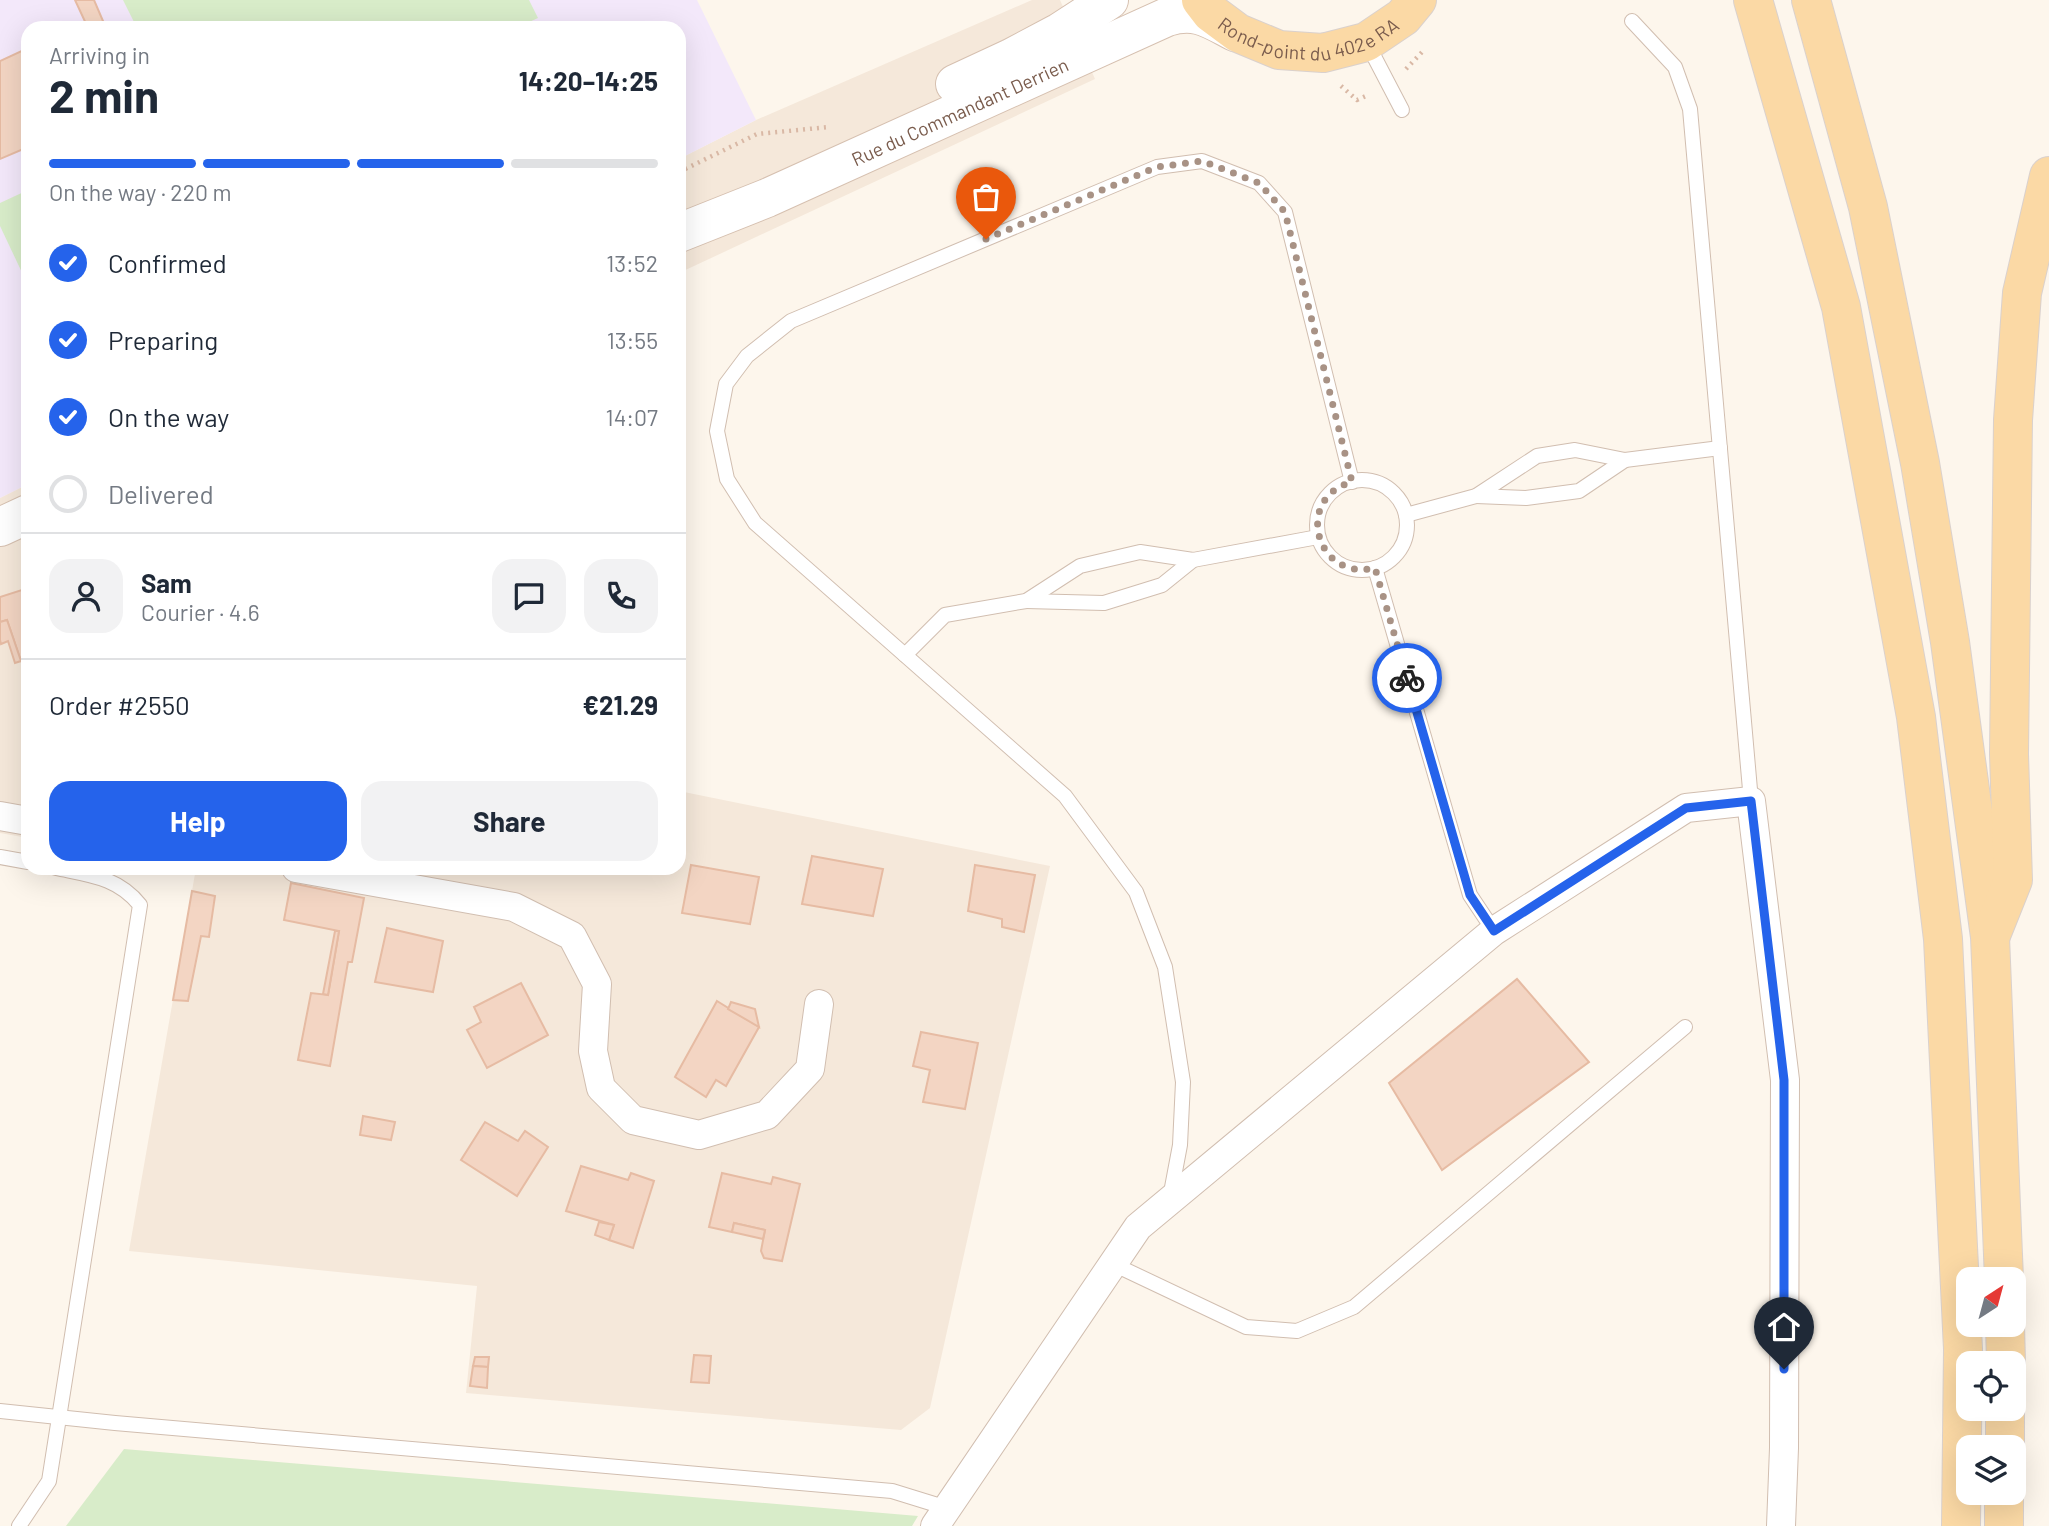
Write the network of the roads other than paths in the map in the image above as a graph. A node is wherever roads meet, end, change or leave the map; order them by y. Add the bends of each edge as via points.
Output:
1 (1109, 0) edge
2 (1201, 0) edge
3 (1417, 0) edge
4 (1753, 0) edge
5 (1811, 0) edge
6 (1632, 21) dead end
7 (1238, 33) junction
8 (1366, 42) junction
9 (1402, 110) dead end
10 (2049, 176) edge
11 (686, 208) edge
12 (686, 230) edge
13 (1720, 448) junction
14 (1625, 460) junction
15 (1352, 482) junction
16 (1476, 496) junction
17 (1406, 515) junction
18 (21, 517) edge
19 (0, 527) edge
20 (1318, 537) junction
21 (1193, 560) junction
22 (1375, 568) junction
23 (1026, 601) junction
24 (905, 655) junction
25 (1751, 801) junction
26 (0, 816) edge
27 (21, 820) edge
28 (0, 857) edge
29 (21, 861) edge
30 (92, 875) edge
31 (336, 875) edge
32 (1494, 931) junction
33 (1990, 937) junction
34 (819, 1004) dead end
35 (1685, 1027) dead end
36 (1169, 1202) junction
37 (1113, 1264) junction
38 (2004, 1267) edge
39 (0, 1411) edge
40 (60, 1417) junction
41 (2004, 1505) edge
42 (941, 1517) edge
43 (19, 1526) edge
44 (1781, 1526) edge
45 (1961, 1526) edge
46 (2004, 1526) edge

1 - 11 main road, Rue du Commandant Derrien via 1011,58
2 - 7 main road, Rond-point du 402e RA
3 - 8 main road, Rond-point du 402e RA via 1403,18
4 - 45 main road via 1841,307 1916,717 1943,939 1963,1349
5 - 33 main road via 1868,207 1920,463 1950,642
6 - 13 lane via 1675,67 1690,109
7 - 8 main road, Rond-point du 402e RA via 1279,50 1323,53
7 - 12 main road, Rue du Commandant Derrien via 1199,14 1181,12 1167,17
8 - 9 lane
10 - 33 main road via 2022,293 2012,421 2009,754 2013,880
13 - 14 lane
13 - 25 lane
14 - 16 lane via 1579,491 1526,498
14 - 16 lane via 1575,450 1537,456
15 - 17 lane via 1373,481 1389,488
15 - 20 lane via 1329,494 1320,507
15 - 24 lane via 1285,212 1259,183 1202,161 1157,167 791,321 747,356 726,384 717,431 727,479 755,523
16 - 17 lane
17 - 22 lane via 1403,546
18 - 19 main road
20 - 21 lane
20 - 22 lane via 1336,562 1350,568
21 - 23 lane via 1162,585 1104,603
21 - 23 lane via 1140,552 1080,566
22 - 32 lane via 1470,895
23 - 24 lane via 946,615
24 - 36 lane via 1065,796 1136,892 1165,967 1183,1082 1180,1145
25 - 32 street via 1686,808
25 - 44 street via 1784,1080
26 - 27 street
28 - 29 lane
30 - 40 lane via 130,892 140,905
31 - 34 street via 514,906 572,936 597,984 593,1051 601,1088 633,1120 699,1135 767,1115 810,1069
32 - 36 street
33 - 38 main road
35 - 37 lane via 1354,1307 1297,1331 1246,1327
36 - 37 street via 1138,1227
37 - 42 street
39 - 40 lane
40 - 42 lane via 892,1491
40 - 43 lane via 49,1481
41 - 46 main road

